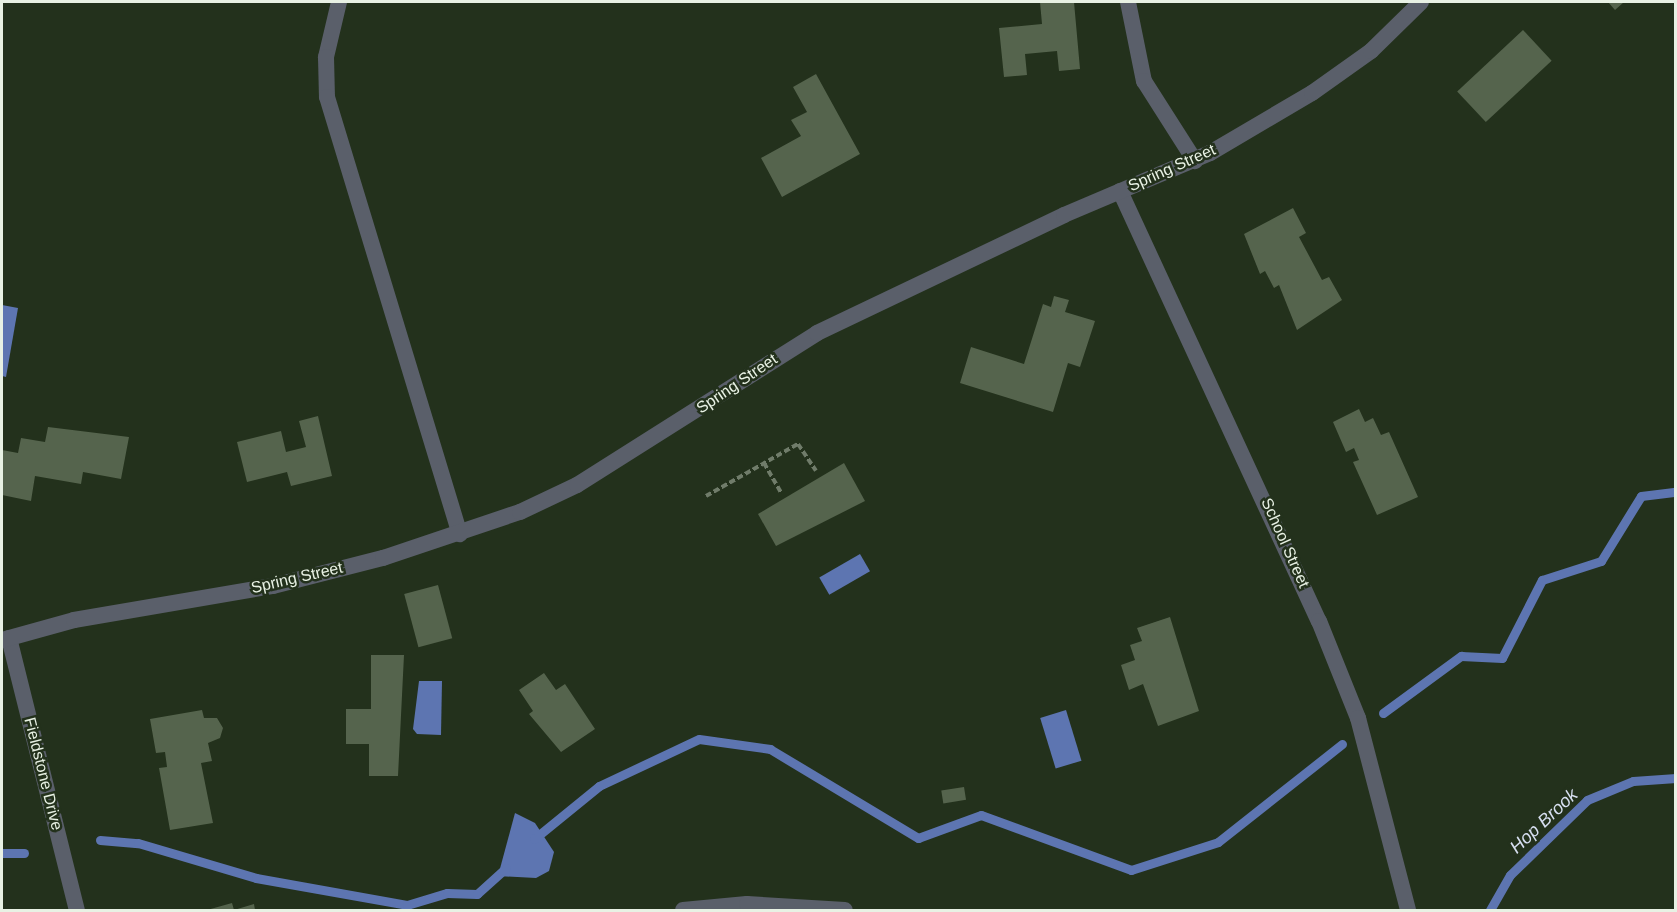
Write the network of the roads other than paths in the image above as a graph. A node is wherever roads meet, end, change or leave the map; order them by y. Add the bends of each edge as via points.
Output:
1 (339, 2) edge
2 (1128, 2) edge
3 (1421, 2) edge
4 (1195, 161) junction
5 (1120, 191) junction
6 (460, 534) junction
7 (5, 639) edge
8 (77, 910) edge
9 (683, 910) edge
10 (845, 910) edge
11 (1404, 910) edge

1 - 6 street via 326,57 327,97
2 - 4 street via 1144,81
3 - 4 street, Spring Street via 1371,51 1312,93
4 - 5 street, Spring Street
5 - 6 street, Spring Street via 817,333 577,485
5 - 11 street, School Street via 1324,632 1358,718
6 - 7 street, Spring Street via 273,586 74,620
7 - 8 street, Fieldstone Drive
9 - 10 street via 747,904

